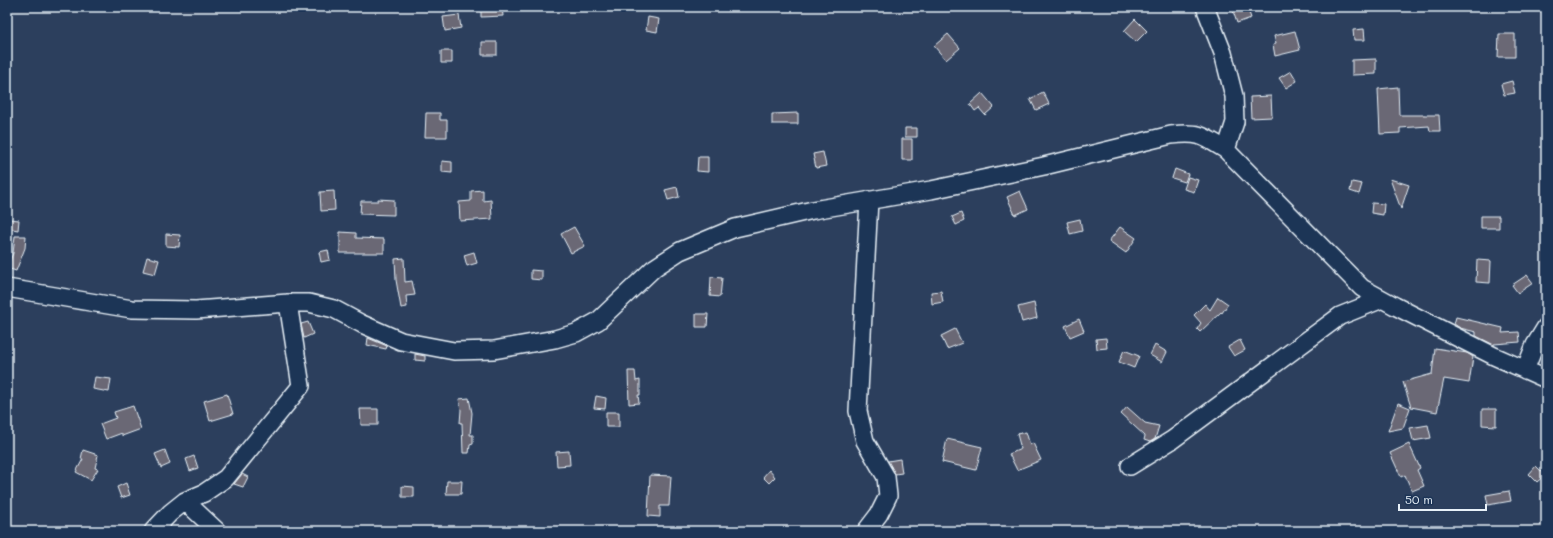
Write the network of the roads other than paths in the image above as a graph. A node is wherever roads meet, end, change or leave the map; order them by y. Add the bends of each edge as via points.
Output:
1 (1205, 7) edge
2 (1226, 150) junction
3 (869, 200) junction
4 (7, 288) edge
5 (1382, 299) junction
6 (288, 303) junction
7 (1546, 327) edge
8 (1525, 370) junction
9 (1546, 379) edge
10 (1130, 466) dead end
11 (184, 501) junction
12 (153, 531) edge
13 (217, 531) edge
14 (866, 531) edge

1 - 2 street via 1223,53 1234,96 1235,122
2 - 3 street via 1202,135 1170,135 1044,166 931,190
2 - 5 street via 1362,288
3 - 6 street via 735,228 680,251 654,268 598,320 576,334 494,350 454,351 401,341 334,309 308,303
3 - 14 street via 858,410 865,441 886,477 888,496 880,514
4 - 6 street via 132,309 196,310
5 - 8 street
5 - 10 street via 1340,316 1172,440
6 - 11 street via 301,386 226,478 204,493
7 - 8 street
8 - 9 street
11 - 12 street
11 - 13 street

